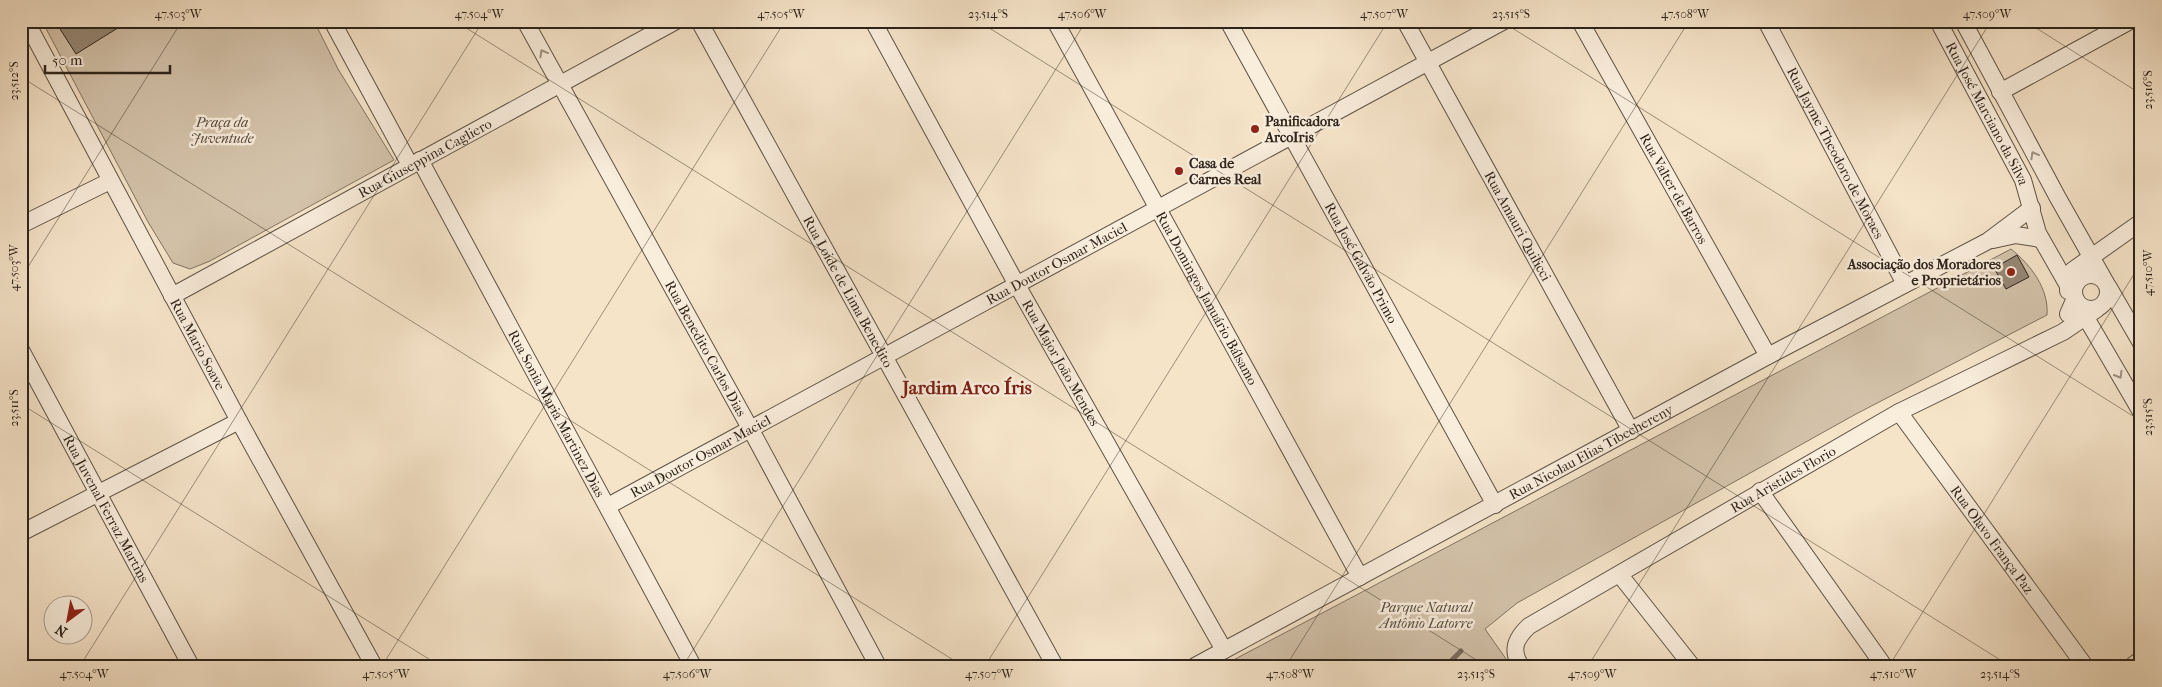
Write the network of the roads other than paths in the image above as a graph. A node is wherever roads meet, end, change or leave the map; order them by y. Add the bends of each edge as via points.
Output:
1 (26, 21) edge
2 (332, 21) edge
3 (525, 21) edge
4 (676, 21) edge
5 (699, 21) edge
6 (873, 21) edge
7 (1055, 21) edge
8 (1228, 21) edge
9 (1405, 21) edge
10 (1504, 21) edge
11 (1580, 21) edge
12 (1766, 21) edge
13 (1938, 21) edge
14 (1963, 21) edge
15 (2130, 21) edge
16 (1428, 62) junction
17 (560, 85) junction
18 (2000, 92) junction
19 (1291, 136) junction
20 (415, 162) junction
21 (110, 181) junction
22 (2032, 208) junction
23 (1157, 209) junction
24 (2141, 222) edge
25 (21, 225) edge
26 (2077, 230) junction
27 (2041, 239) junction
28 (2117, 239) junction
29 (1988, 241) junction
30 (2092, 258) junction
31 (1905, 284) junction
32 (1017, 285) junction
33 (2107, 285) junction
34 (172, 296) junction
35 (2072, 300) junction
36 (2091, 313) junction
37 (2064, 332) junction
38 (2141, 343) edge
39 (2102, 345) junction
40 (21, 350) edge
41 (1768, 356) junction
42 (884, 357) junction
43 (1899, 412) junction
44 (2141, 412) edge
45 (239, 421) junction
46 (751, 430) junction
47 (1631, 431) junction
48 (1760, 492) junction
49 (97, 493) junction
50 (1495, 505) junction
51 (608, 506) junction
52 (21, 533) edge
53 (1620, 574) junction
54 (1360, 577) junction
55 (1224, 650) junction
56 (2141, 658) edge
57 (191, 666) edge
58 (374, 666) edge
59 (693, 666) edge
60 (878, 666) edge
61 (1055, 666) edge
62 (1195, 666) edge
63 (1521, 666) edge
64 (1692, 666) edge
65 (1884, 666) edge
66 (2085, 666) edge
67 (2132, 666) edge

1 - 21 street, Rua Mario Soave
2 - 20 street, Rua Sonia Maria Martinez Dias
17 -> 3 street, Rua Benedito Carlos Dias
4 - 17 street, Rua Giuseppina Cagliero
5 - 42 street, Rua Loide de Lima Benedito
6 - 32 street, Rua Major João Mendes
7 - 23 street, Rua Domingos Januário Bálsamo
8 - 19 street, Rua José Galvão Primo
9 - 16 street, Rua Amauri Quilicci
10 - 16 street, Rua Doutor Osmar Maciel
11 - 41 street, Rua Valter de Barros
12 - 31 street, Rua Jayme Theodoro de Moraes
13 - 22 street, Rua José Marciano da Silva via 2023,180
14 - 18 street, Rua José Marciano da Silva
15 - 18 street
16 - 19 street, Rua Doutor Osmar Maciel
16 - 47 street, Rua Amauri Quilicci
17 - 20 street, Rua Giuseppina Cagliero
17 - 46 street, Rua Benedito Carlos Dias
26 -> 18 street, Rua José Marciano da Silva
19 - 23 street, Rua Doutor Osmar Maciel
19 - 50 street, Rua José Galvão Primo
20 - 34 street, Rua Giuseppina Cagliero
20 - 51 street, Rua Sonia Maria Martinez Dias
21 - 25 street
21 - 34 street, Rua Mario Soave
22 - 27 street, Rua José Marciano da Silva
22 - 29 street, Rua Nicolau Elias Tibechereny
23 - 32 street, Rua Doutor Osmar Maciel
23 - 54 street, Rua Domingos Januário Bálsamo
24 - 28 street
26 - 28 street via 2091,240
26 - 30 street, Rua José Marciano da Silva
27 - 29 street, Rua Nicolau Elias Tibechereny via 2016,235
27 - 35 street, Rua José Marciano da Silva
28 - 30 street
28 - 33 street via 2106,258
29 - 31 street, Rua Nicolau Elias Tibechereny
30 - 33 street, Rua José Marciano da Silva
30 - 35 street via 2068,277
31 - 41 street, Rua Nicolau Elias Tibechereny
32 - 42 street, Rua Doutor Osmar Maciel
32 - 55 street, Rua Major João Mendes
33 - 35 street via 2099,276 2084,276 2074,288
33 - 36 street via 2107,300
33 - 38 street, Rua José Marciano da Silva
34 - 45 street, Rua Mario Soave
35 - 36 street
35 - 37 street
36 - 37 street, Rua Aristides Florio
36 - 39 street
37 - 39 street via 2083,333
37 - 43 street, Rua Aristides Florio
39 -> 44 street
40 - 49 street, Rua Juvenal Ferraz Martins
41 - 47 street, Rua Nicolau Elias Tibechereny
42 - 46 street, Rua Doutor Osmar Maciel
42 - 61 street, Rua Loide de Lima Benedito
43 - 48 street, Rua Aristides Florio
43 - 66 street, Rua Olavo França Paz
45 - 49 street
45 - 58 street, Rua Mario Soave
46 - 51 street, Rua Doutor Osmar Maciel
46 - 60 street, Rua Benedito Carlos Dias
47 - 50 street, Rua Nicolau Elias Tibechereny
48 - 53 street, Rua Aristides Florio
48 - 65 street
49 - 52 street
49 - 57 street, Rua Juvenal Ferraz Martins
50 - 54 street, Rua Nicolau Elias Tibechereny
51 - 59 street, Rua Sonia Maria Martinez Dias
53 - 63 street, Rua Aristides Florio via 1529,626 1515,644
53 - 64 street
54 - 55 street, Rua Nicolau Elias Tibechereny
55 - 62 street, Rua Nicolau Elias Tibechereny
56 - 67 street

